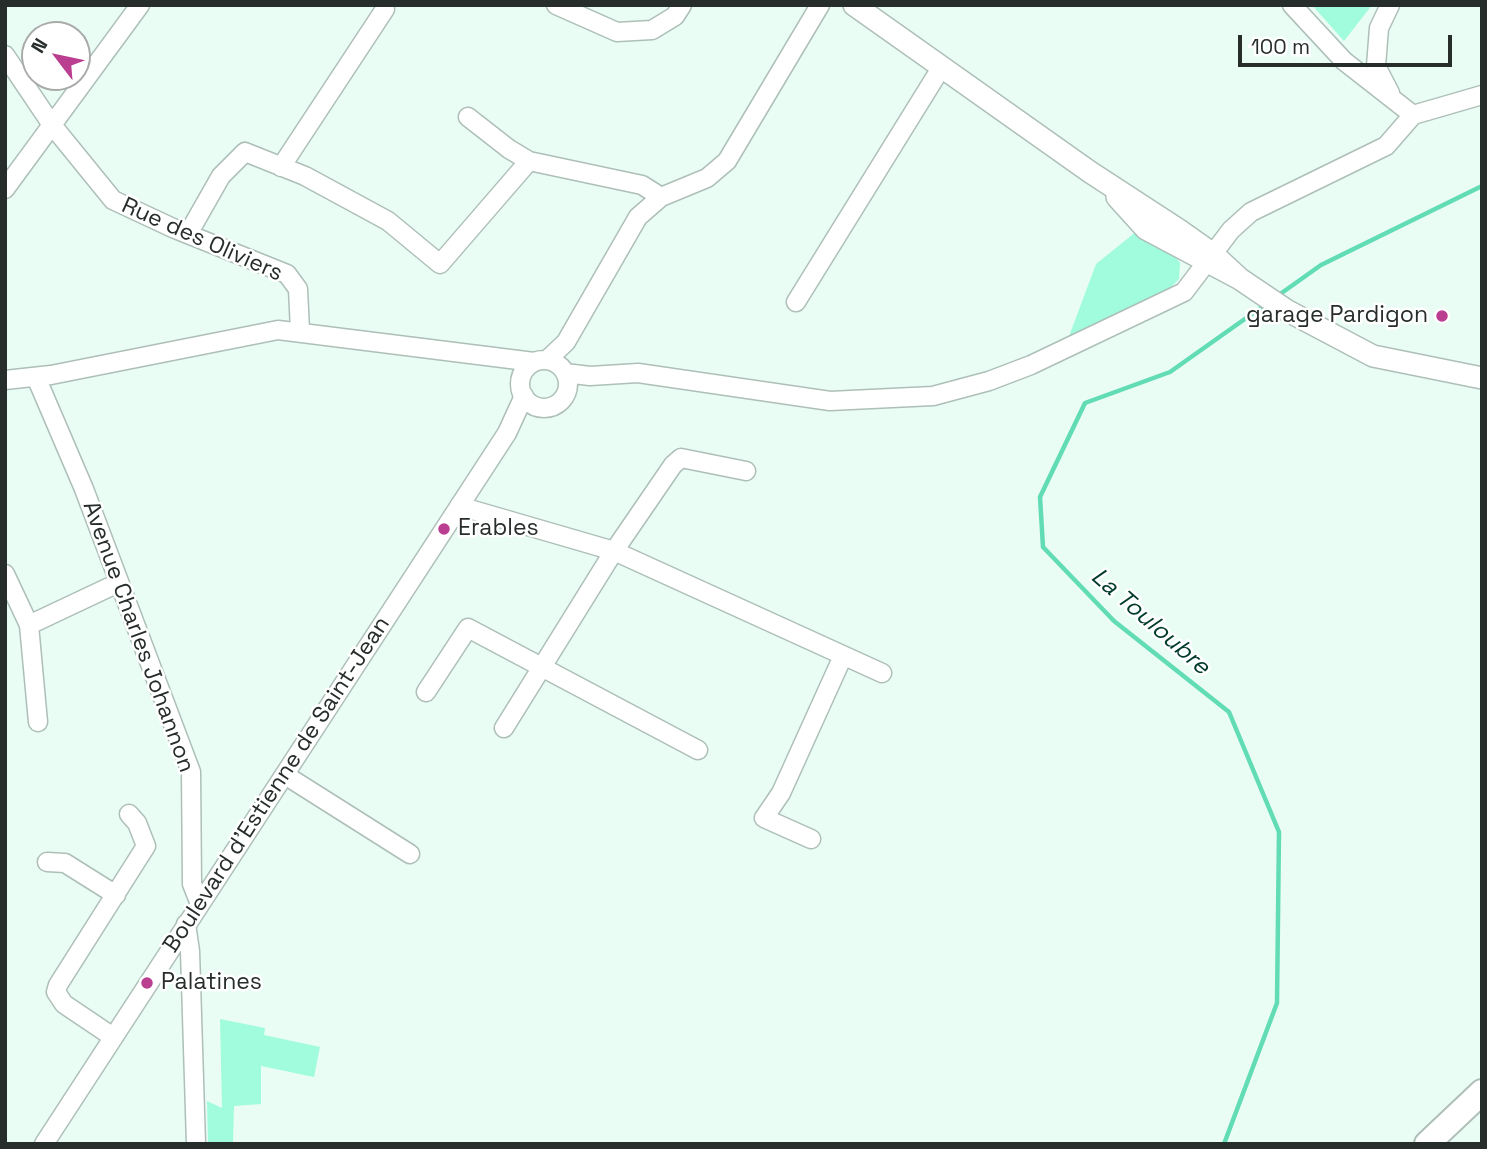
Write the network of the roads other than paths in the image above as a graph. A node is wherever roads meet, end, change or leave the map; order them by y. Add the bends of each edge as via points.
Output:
1 (140, 5) edge
2 (556, 5) edge
3 (682, 5) edge
4 (820, 5) edge
5 (854, 5) edge
6 (1292, 5) edge
7 (1390, 5) edge
8 (385, 9) dead end
9 (5, 55) edge
10 (941, 68) junction
11 (1482, 95) edge
12 (1392, 97) junction
13 (1413, 115) junction
14 (468, 117) dead end
15 (52, 125) junction
16 (529, 161) junction
17 (281, 167) junction
18 (5, 189) edge
19 (661, 197) junction
20 (188, 234) junction
21 (1210, 258) junction
22 (796, 302) dead end
23 (300, 331) junction
24 (492, 356) junction
25 (555, 370) junction
26 (36, 377) junction
27 (1482, 378) edge
28 (5, 380) edge
29 (528, 396) junction
30 (746, 471) dead end
31 (459, 506) junction
32 (614, 551) junction
33 (5, 574) edge
34 (118, 583) junction
35 (29, 625) junction
36 (844, 656) junction
37 (542, 667) junction
38 (882, 673) dead end
39 (426, 692) dead end
40 (38, 722) dead end
41 (504, 728) dead end
42 (698, 750) dead end
43 (285, 775) junction
44 (129, 814) dead end
45 (811, 839) dead end
46 (410, 854) dead end
47 (47, 862) dead end
48 (116, 895) junction
49 (200, 904) junction
50 (186, 924) junction
51 (113, 1037) junction
52 (1482, 1092) edge
53 (44, 1144) edge
54 (196, 1144) edge
55 (1427, 1144) edge

1 - 15 street
2 - 3 street via 617,32 652,30 675,16
4 - 19 street via 727,161 707,178
5 - 10 street
6 - 12 street via 1344,61
7 - 12 street via 1379,28 1376,66
8 - 17 street
9 - 15 street, Rue des Oliviers
10 - 21 street via 1090,172 1146,229
10 - 22 street
11 - 13 street
12 - 13 street
13 - 21 street via 1386,146 1251,212
14 - 16 street
15 - 18 street
15 - 20 street, Rue des Oliviers via 113,200
16 - 17 street via 440,264 387,221
16 - 19 street via 642,185
17 - 20 street via 245,152 221,176
19 - 25 street via 638,217 566,342
20 - 23 street, Rue des Oliviers via 287,274 298,289
21 - 25 street, Boulevard d'Estienne de Saint-Jean via 1184,292 1142,313 1031,365 933,396 831,401 638,373 590,376
21 - 27 street via 1286,310 1373,356
23 - 24 street
23 - 26 street via 232,337
24 - 25 street
24 - 29 street
25 - 29 street via 524,372
25 - 29 street, Boulevard d'Estienne de Saint-Jean via 560,401 554,406
26 - 28 street
26 - 34 street, Avenue Charles Johannon
29 - 31 street, Boulevard d'Estienne de Saint-Jean
30 - 32 street via 681,458
31 - 32 street
31 - 43 street, Boulevard d'Estienne de Saint-Jean
32 - 36 street
32 - 37 street
33 - 35 street
34 - 35 street
34 - 49 street, Avenue Charles Johannon via 191,772 192,884
35 - 40 street
36 - 38 street
36 - 45 street via 781,793 764,818
37 - 39 street via 468,628
37 - 41 street
37 - 42 street
43 - 46 street
43 - 49 street, Boulevard d'Estienne de Saint-Jean
44 - 48 street via 146,846
47 - 48 street via 65,863
48 - 51 street via 56,992 64,1004
49 - 50 street, Boulevard d'Estienne de Saint-Jean
50 - 51 street, Boulevard d'Estienne de Saint-Jean
50 - 54 street
51 - 53 street, Boulevard d'Estienne de Saint-Jean
52 - 55 main road

